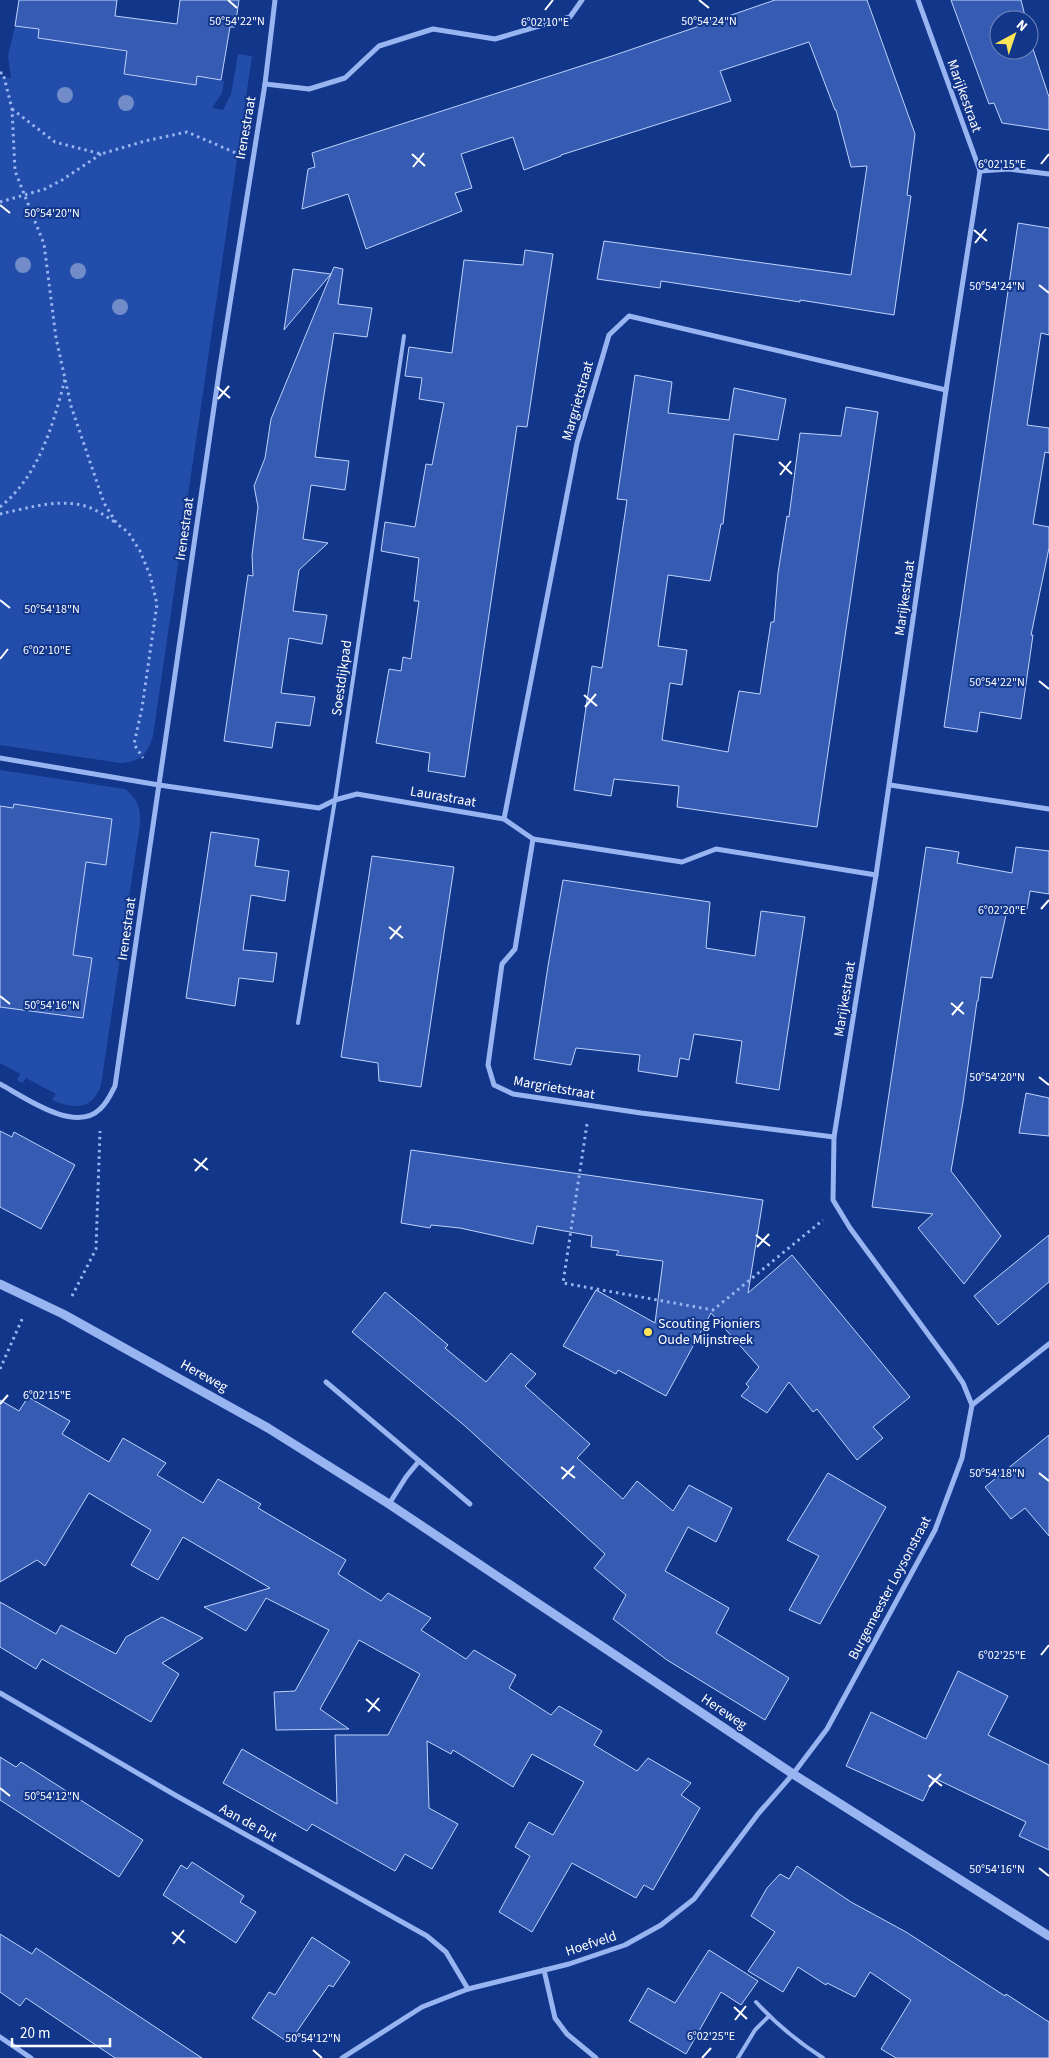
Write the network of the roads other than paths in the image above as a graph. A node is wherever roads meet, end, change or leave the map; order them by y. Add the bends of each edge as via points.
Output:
1 (275, 0) edge
2 (582, 0) edge
3 (918, 0) edge
4 (265, 84) junction
5 (980, 171) junction
6 (1049, 174) edge
7 (404, 336) dead end
8 (946, 390) junction
9 (0, 758) edge
10 (159, 785) junction
11 (890, 785) junction
12 (335, 800) junction
13 (1049, 810) edge
14 (504, 819) junction
15 (534, 839) junction
16 (876, 875) junction
17 (298, 1023) dead end
18 (0, 1084) edge
19 (834, 1137) junction
20 (0, 1284) edge
21 (1049, 1344) edge
22 (326, 1382) dead end
23 (972, 1405) junction
24 (419, 1461) junction
25 (389, 1504) junction
26 (470, 1504) dead end
27 (0, 1693) edge
28 (793, 1774) junction
29 (1049, 1936) edge
30 (544, 1970) junction
31 (468, 1989) junction
32 (756, 2002) dead end
33 (769, 2016) junction
34 (0, 2037) edge
35 (31, 2058) edge
36 (342, 2058) edge
37 (596, 2058) edge
38 (738, 2058) edge
39 (824, 2058) edge

1 - 4 street, Irenestraat
2 - 4 street via 570,16 495,40 433,29 379,46 345,78 310,89
3 - 5 street, Marijkestraat
4 - 10 street, Irenestraat
5 - 6 street via 1009,169
5 - 8 street, Marijkestraat
7 - 12 lane, Soestdijkpad
8 - 11 street, Marijkestraat
8 - 14 street, Margrietstraat via 629,316 609,335 577,443
9 - 10 street, Laurastraat
10 - 12 street, Laurastraat via 319,808
10 - 18 street, Irenestraat via 115,1086 109,1098 100,1110 78,1118 58,1114
11 - 13 street
11 - 16 street, Marijkestraat
12 - 14 street, Laurastraat via 357,794
12 - 17 lane, Soestdijkpad
14 - 15 street, Laurastraat
15 - 16 street, Laurastraat via 682,862 716,849
15 - 19 street, Margrietstraat via 515,949 502,964 488,1065 494,1085 513,1094
16 - 19 street, Marijkestraat
19 - 23 street, Marijkestraat via 833,1200 837,1209 950,1364
20 - 25 street, Hereweg via 63,1314 252,1418
21 - 23 street
22 - 24 street
23 - 28 street, Burgemeester Loysonstraat via 962,1458 935,1530 827,1730
24 - 25 street
24 - 26 street
25 - 28 street, Hereweg
27 - 31 street, Aan de Put via 427,1936 446,1952
28 - 29 street, Hereweg
28 - 30 street, Hoefveld via 758,1814 694,1899 661,1925 625,1945
30 - 31 street, Hoefveld
30 - 37 street via 555,2018 567,2034
31 - 36 street, Hoefveld via 422,2007
32 - 33 lane
33 - 38 lane via 755,2030
33 - 39 lane via 798,2042
34 - 35 street

